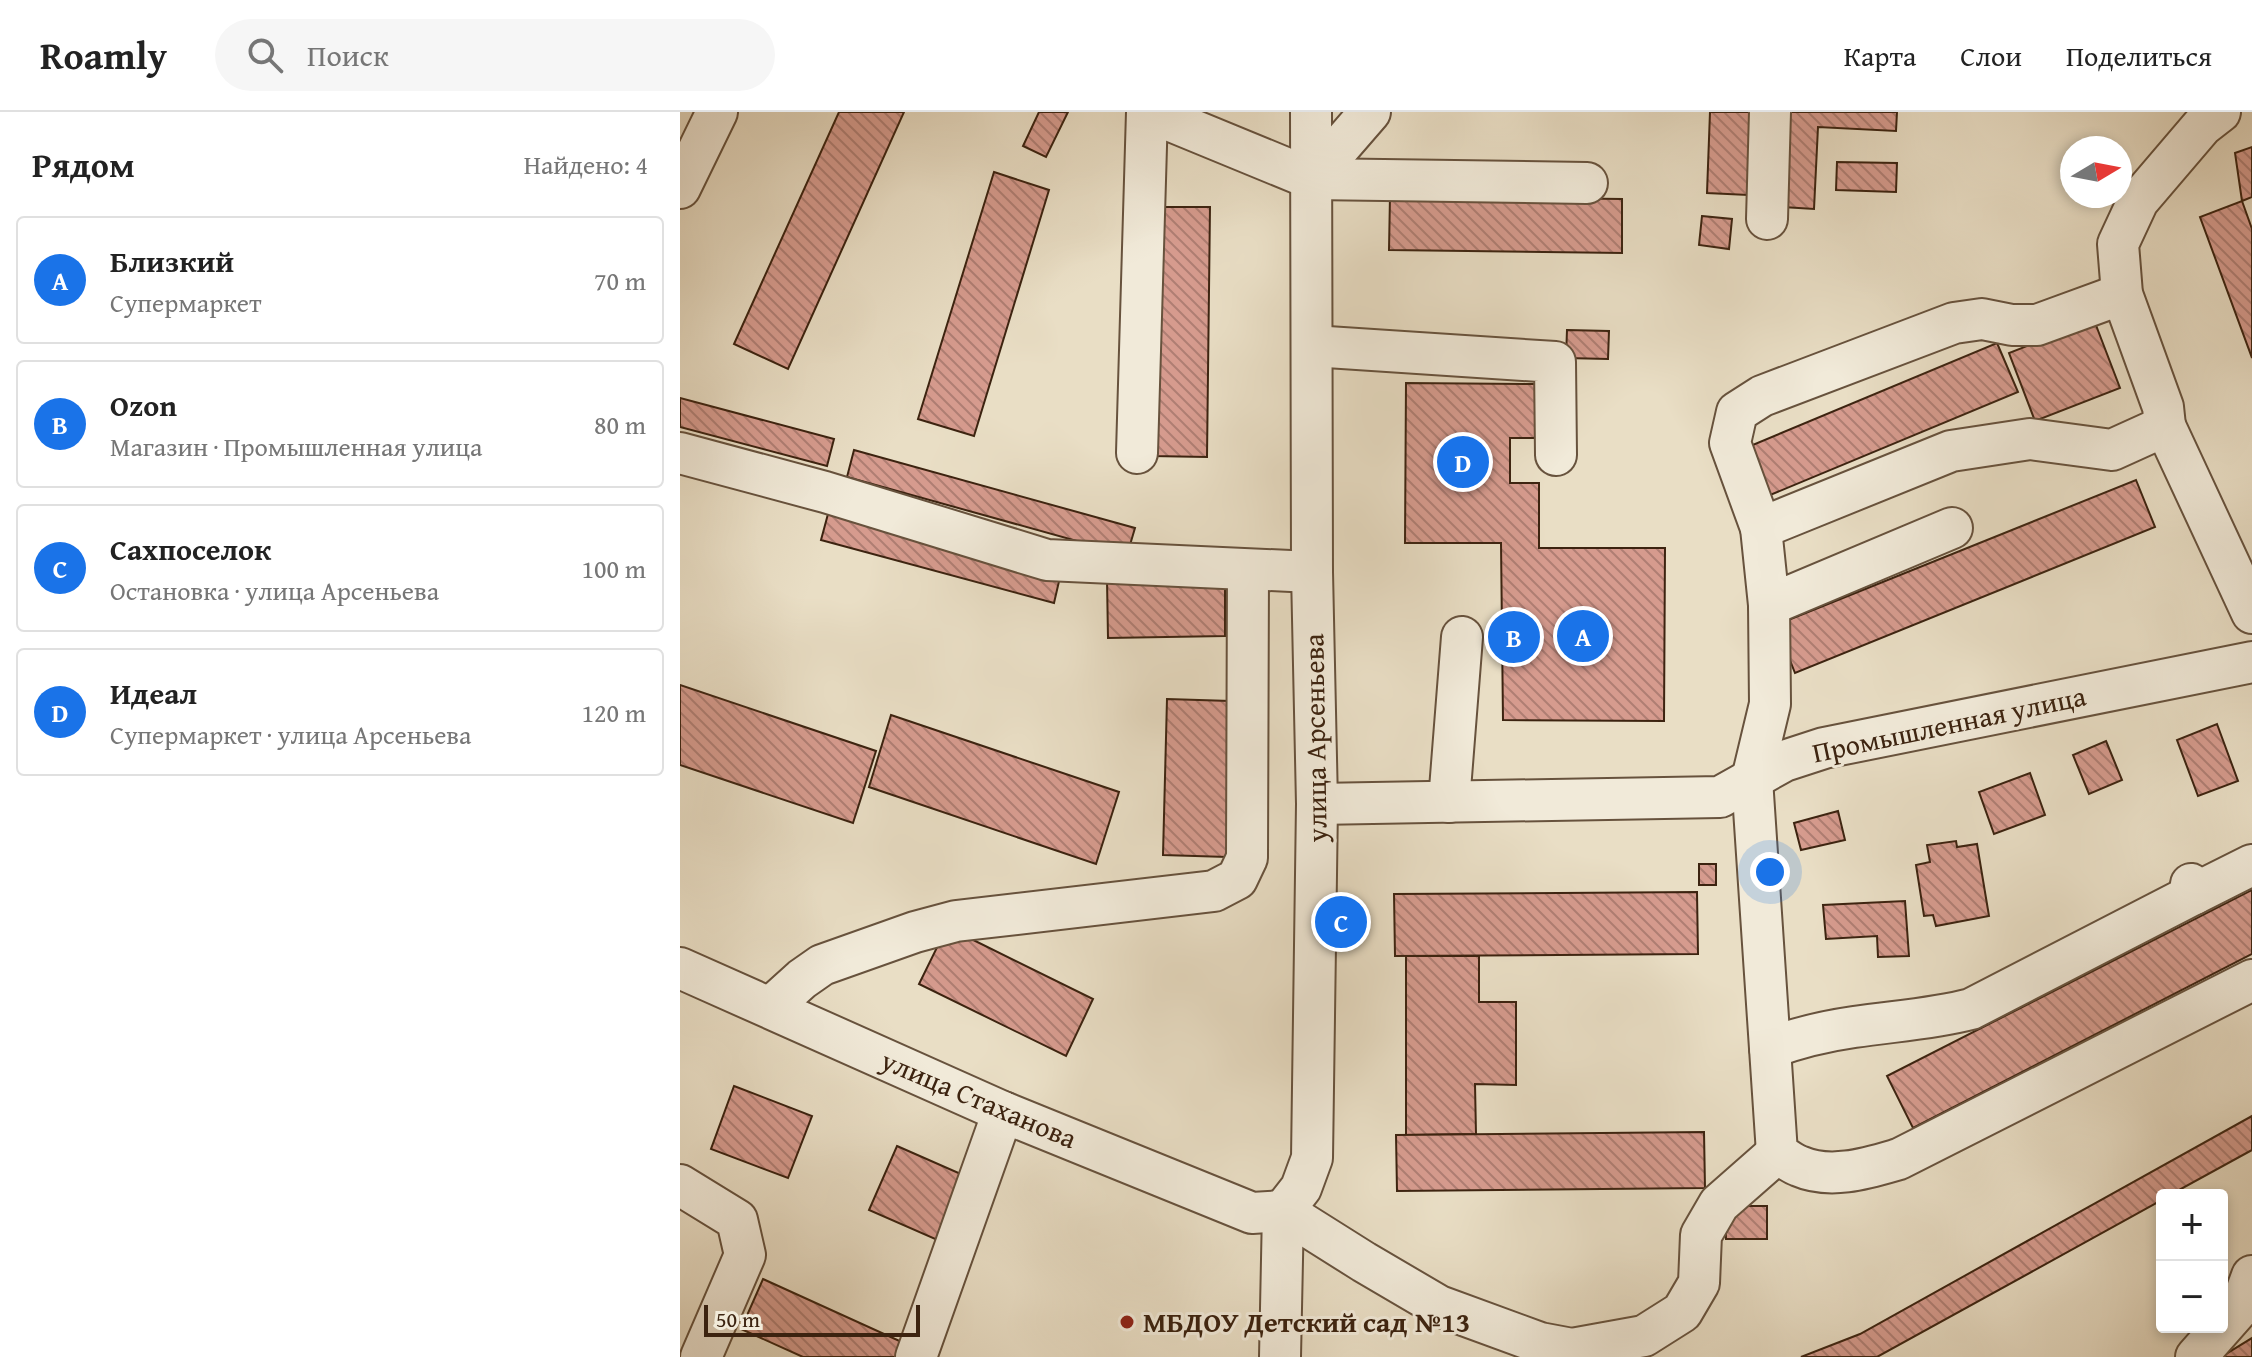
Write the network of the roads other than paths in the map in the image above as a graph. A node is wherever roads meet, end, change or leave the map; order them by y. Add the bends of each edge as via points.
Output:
1 (717, 112) edge
2 (1148, 112) edge
3 (1311, 112) edge
4 (1370, 112) edge
5 (1770, 112) edge
6 (2220, 112) edge
7 (1312, 179) junction
8 (1587, 183) dead end
9 (680, 188) edge
10 (1767, 219) dead end
11 (2122, 294) junction
12 (1312, 346) junction
13 (2165, 426) junction
14 (680, 453) edge
15 (1137, 453) dead end
16 (1556, 455) dead end
17 (1761, 528) junction
18 (1952, 528) dead end
19 (1248, 571) junction
20 (1312, 572) junction
21 (2250, 604) edge
22 (1769, 605) junction
23 (1462, 637) dead end
24 (2252, 662) edge
25 (1752, 779) junction
26 (1449, 802) junction
27 (1317, 804) junction
28 (2252, 865) edge
29 (680, 968) edge
30 (2252, 980) edge
31 (771, 1007) junction
32 (1770, 1048) junction
33 (1003, 1112) junction
34 (1777, 1153) junction
35 (680, 1185) edge
36 (1283, 1211) junction
37 (2252, 1276) edge
38 (1573, 1353) edge
39 (707, 1355) edge
40 (916, 1357) edge
41 (1280, 1357) edge
42 (2196, 1357) edge

1 - 9 street
2 - 7 street
2 - 15 street
3 - 7 street, улица Арсеньева
4 - 7 street
5 - 10 street
6 - 11 street via 2138,201 2118,244
7 - 8 street
7 - 12 street, улица Арсеньева
11 - 13 street
11 - 17 street via 2037,325 1982,319 1954,323 1762,396 1737,412 1730,443
12 - 16 street via 1555,362
12 - 20 street, улица Арсеньева
13 - 17 street via 2112,450 2030,439 1951,451
13 - 21 street
14 - 19 street via 1047,560
17 - 22 street
18 - 22 street
19 - 20 street
19 - 31 street via 1247,858 1237,879 1214,891 956,921 915,932 822,965
20 - 27 street, улица Арсеньева
22 - 25 street via 1770,704
23 - 26 street
24 - 25 street, Промышленная улица via 1824,748
25 - 26 street, Промышленная улица via 1720,797
25 - 32 street
26 - 27 street, Промышленная улица
27 - 36 street, улица Арсеньева via 1312,1158 1301,1188
28 - 32 street via 2192,889 1971,1009 1851,1027
29 - 31 street, улица Стаханова
30 - 34 street via 1899,1159 1830,1173 1799,1166
31 - 33 street, улица Стаханова
32 - 34 street
33 - 36 street, улица Стаханова via 1252,1213
33 - 40 street
34 - 38 street via 1719,1204 1701,1235 1699,1283 1682,1312 1644,1336
35 - 39 street via 737,1220 745,1255
36 - 38 street via 1439,1306
36 - 41 street
37 - 42 street via 2241,1306

